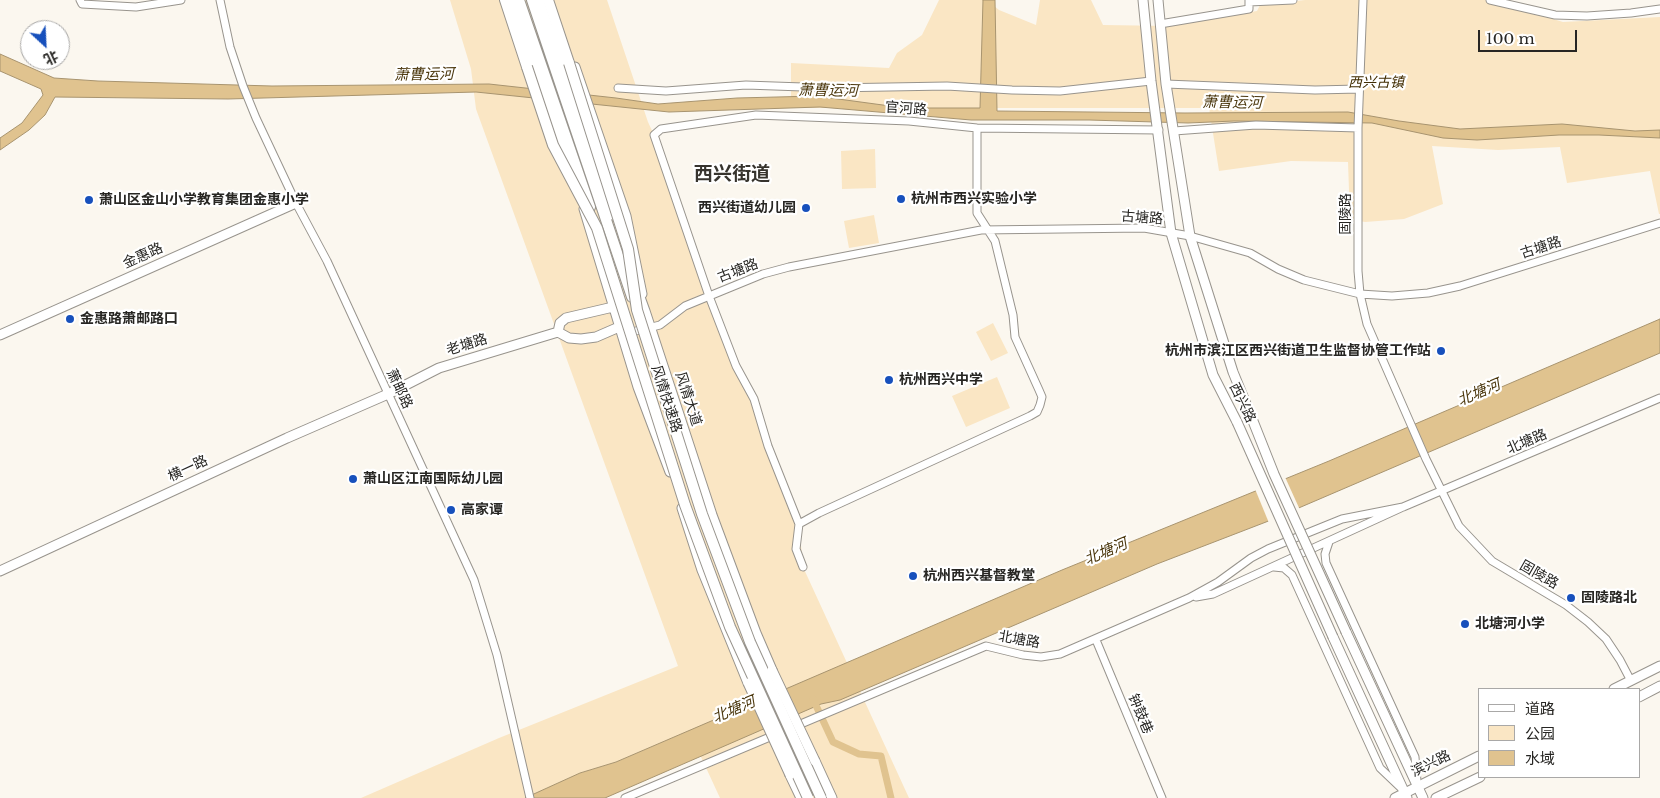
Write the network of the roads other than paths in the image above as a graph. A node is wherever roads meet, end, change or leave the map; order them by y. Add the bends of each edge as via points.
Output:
1 (80, 0) edge
2 (181, 0) edge
3 (220, 0) edge
4 (505, 0) edge
5 (513, 0) edge
6 (519, 0) edge
7 (532, 0) edge
8 (539, 0) edge
9 (548, 0) edge
10 (553, 0) edge
11 (1143, 0) edge
12 (1158, 0) edge
13 (1293, 0) edge
14 (1363, 0) edge
15 (1490, 0) edge
16 (1249, 4) edge
17 (1660, 9) edge
18 (1160, 24) junction
19 (531, 68) junction
20 (1151, 81) junction
21 (1166, 84) junction
22 (618, 88) dead end
23 (1359, 89) junction
24 (1358, 126) junction
25 (977, 128) junction
26 (1158, 129) junction
27 (1174, 129) junction
28 (296, 203) junction
29 (1660, 223) edge
30 (596, 228) junction
31 (988, 231) junction
32 (1171, 234) junction
33 (1190, 236) junction
34 (1360, 294) junction
35 (709, 296) junction
36 (613, 307) junction
37 (641, 311) junction
38 (619, 327) junction
39 (650, 329) junction
40 (558, 332) junction
41 (0, 335) edge
42 (388, 394) junction
43 (1660, 398) edge
44 (1442, 492) junction
45 (1403, 508) junction
46 (799, 524) junction
47 (1330, 542) junction
48 (803, 567) dead end
49 (1274, 567) junction
50 (0, 571) edge
51 (1189, 598) junction
52 (1096, 640) junction
53 (1660, 666) edge
54 (1631, 681) junction
55 (1660, 686) edge
56 (1616, 688) edge
57 (1640, 696) edge
58 (1478, 756) edge
59 (1478, 778) edge
60 (1417, 786) junction
61 (1406, 795) edge
62 (530, 798) edge
63 (625, 798) edge
64 (801, 798) edge
65 (808, 798) edge
66 (821, 798) edge
67 (832, 798) edge
68 (1162, 798) edge
69 (1395, 798) edge
70 (1424, 798) edge
71 (1436, 798) edge

1 - 2 street via 82,4 136,8
3 - 28 street, 萧邮路 via 243,86
4 - 19 highway
5 - 19 main road
6 - 30 highway, 风情快速路, bridge
7 - 37 highway, 风情快速路, bridge
8 - 37 main road, 风情大道 via 620,237
9 - 37 highway, bridge via 628,249
10 - 37 main road via 626,216
11 - 20 main road, 西兴路
12 - 18 main road, 西兴路
13 - 16 street
14 - 23 street, 固陵路
15 - 17 street via 1554,15 1587,16
16 - 18 street
18 - 21 main road, 西兴路
19 - 30 highway, bridge via 553,145
19 - 36 main road via 549,108 581,201
20 - 22 street via 1060,91 947,86 831,88 746,85 666,91
20 - 26 main road, 西兴路
21 - 23 street
21 - 27 main road, 西兴路
23 - 24 street, 固陵路
24 - 27 street via 1256,125
24 - 34 street, 固陵路
25 - 26 street, 官河路
25 - 31 street via 977,213
25 - 35 street, 官河路 via 909,121 756,115 661,129 654,135
26 - 32 main road, 西兴路
27 - 33 main road, 西兴路
28 - 41 main road, 金惠路
28 - 42 street, 萧邮路 via 327,261
29 - 34 street, 古塘路 via 1460,286 1392,296
30 - 65 highway, 风情快速路, bridge via 706,563 730,627
31 - 32 street, 古塘路 via 1144,228
31 - 35 street, 古塘路 via 789,267
31 - 46 street via 995,241 1013,315 1014,337 1042,397 1037,412
32 - 33 street, 古塘路
32 - 61 main road, 西兴路, bridge via 1213,375
33 - 34 street, 古塘路 via 1250,253 1304,280
33 - 60 main road, 西兴路, bridge via 1233,372 1274,474
34 - 44 street, 固陵路 via 1368,324
35 - 39 street, 古塘路 via 685,306
35 - 46 street via 736,366 754,399 768,446
36 - 38 main road
36 - 40 main road, 老塘路 via 566,318 560,323
37 - 39 main road, 风情大道
37 - 66 highway, 风情快速路, bridge via 682,456 718,559 750,642
38 - 39 street, 古塘路 via 632,332
38 - 40 main road via 582,339 569,338
38 - 64 main road, bridge via 702,570 748,683
39 - 67 main road, 风情大道, bridge via 712,515 756,633
40 - 42 main road, 老塘路 via 439,368
42 - 50 main road, 横一路
42 - 62 street, 萧邮路 via 474,580 488,623
43 - 44 street, 北塘路
44 - 45 street, 北塘路
44 - 54 street, 固陵路 via 1459,526 1492,561 1566,605 1588,622 1606,639
45 - 47 street, 北塘路
45 - 51 street, 北塘路 via 1342,519 1268,549
46 - 48 street via 796,549
47 - 49 street, 北塘路
47 - 60 street, 西兴路 via 1325,554 1326,562 1415,757
49 - 51 street, 北塘路 via 1212,594
49 - 61 street via 1284,568 1292,575 1380,768
51 - 52 street, 北塘路
52 - 63 street, 北塘路 via 1060,654 1041,657 986,646
52 - 68 street, 钟鼓巷
53 - 54 main road
54 - 56 main road
55 - 57 main road
58 - 60 main road, 滨兴路
59 - 71 main road
60 - 61 main road, 滨兴路
60 - 70 main road, 西兴路
61 - 69 main road, 滨兴路

